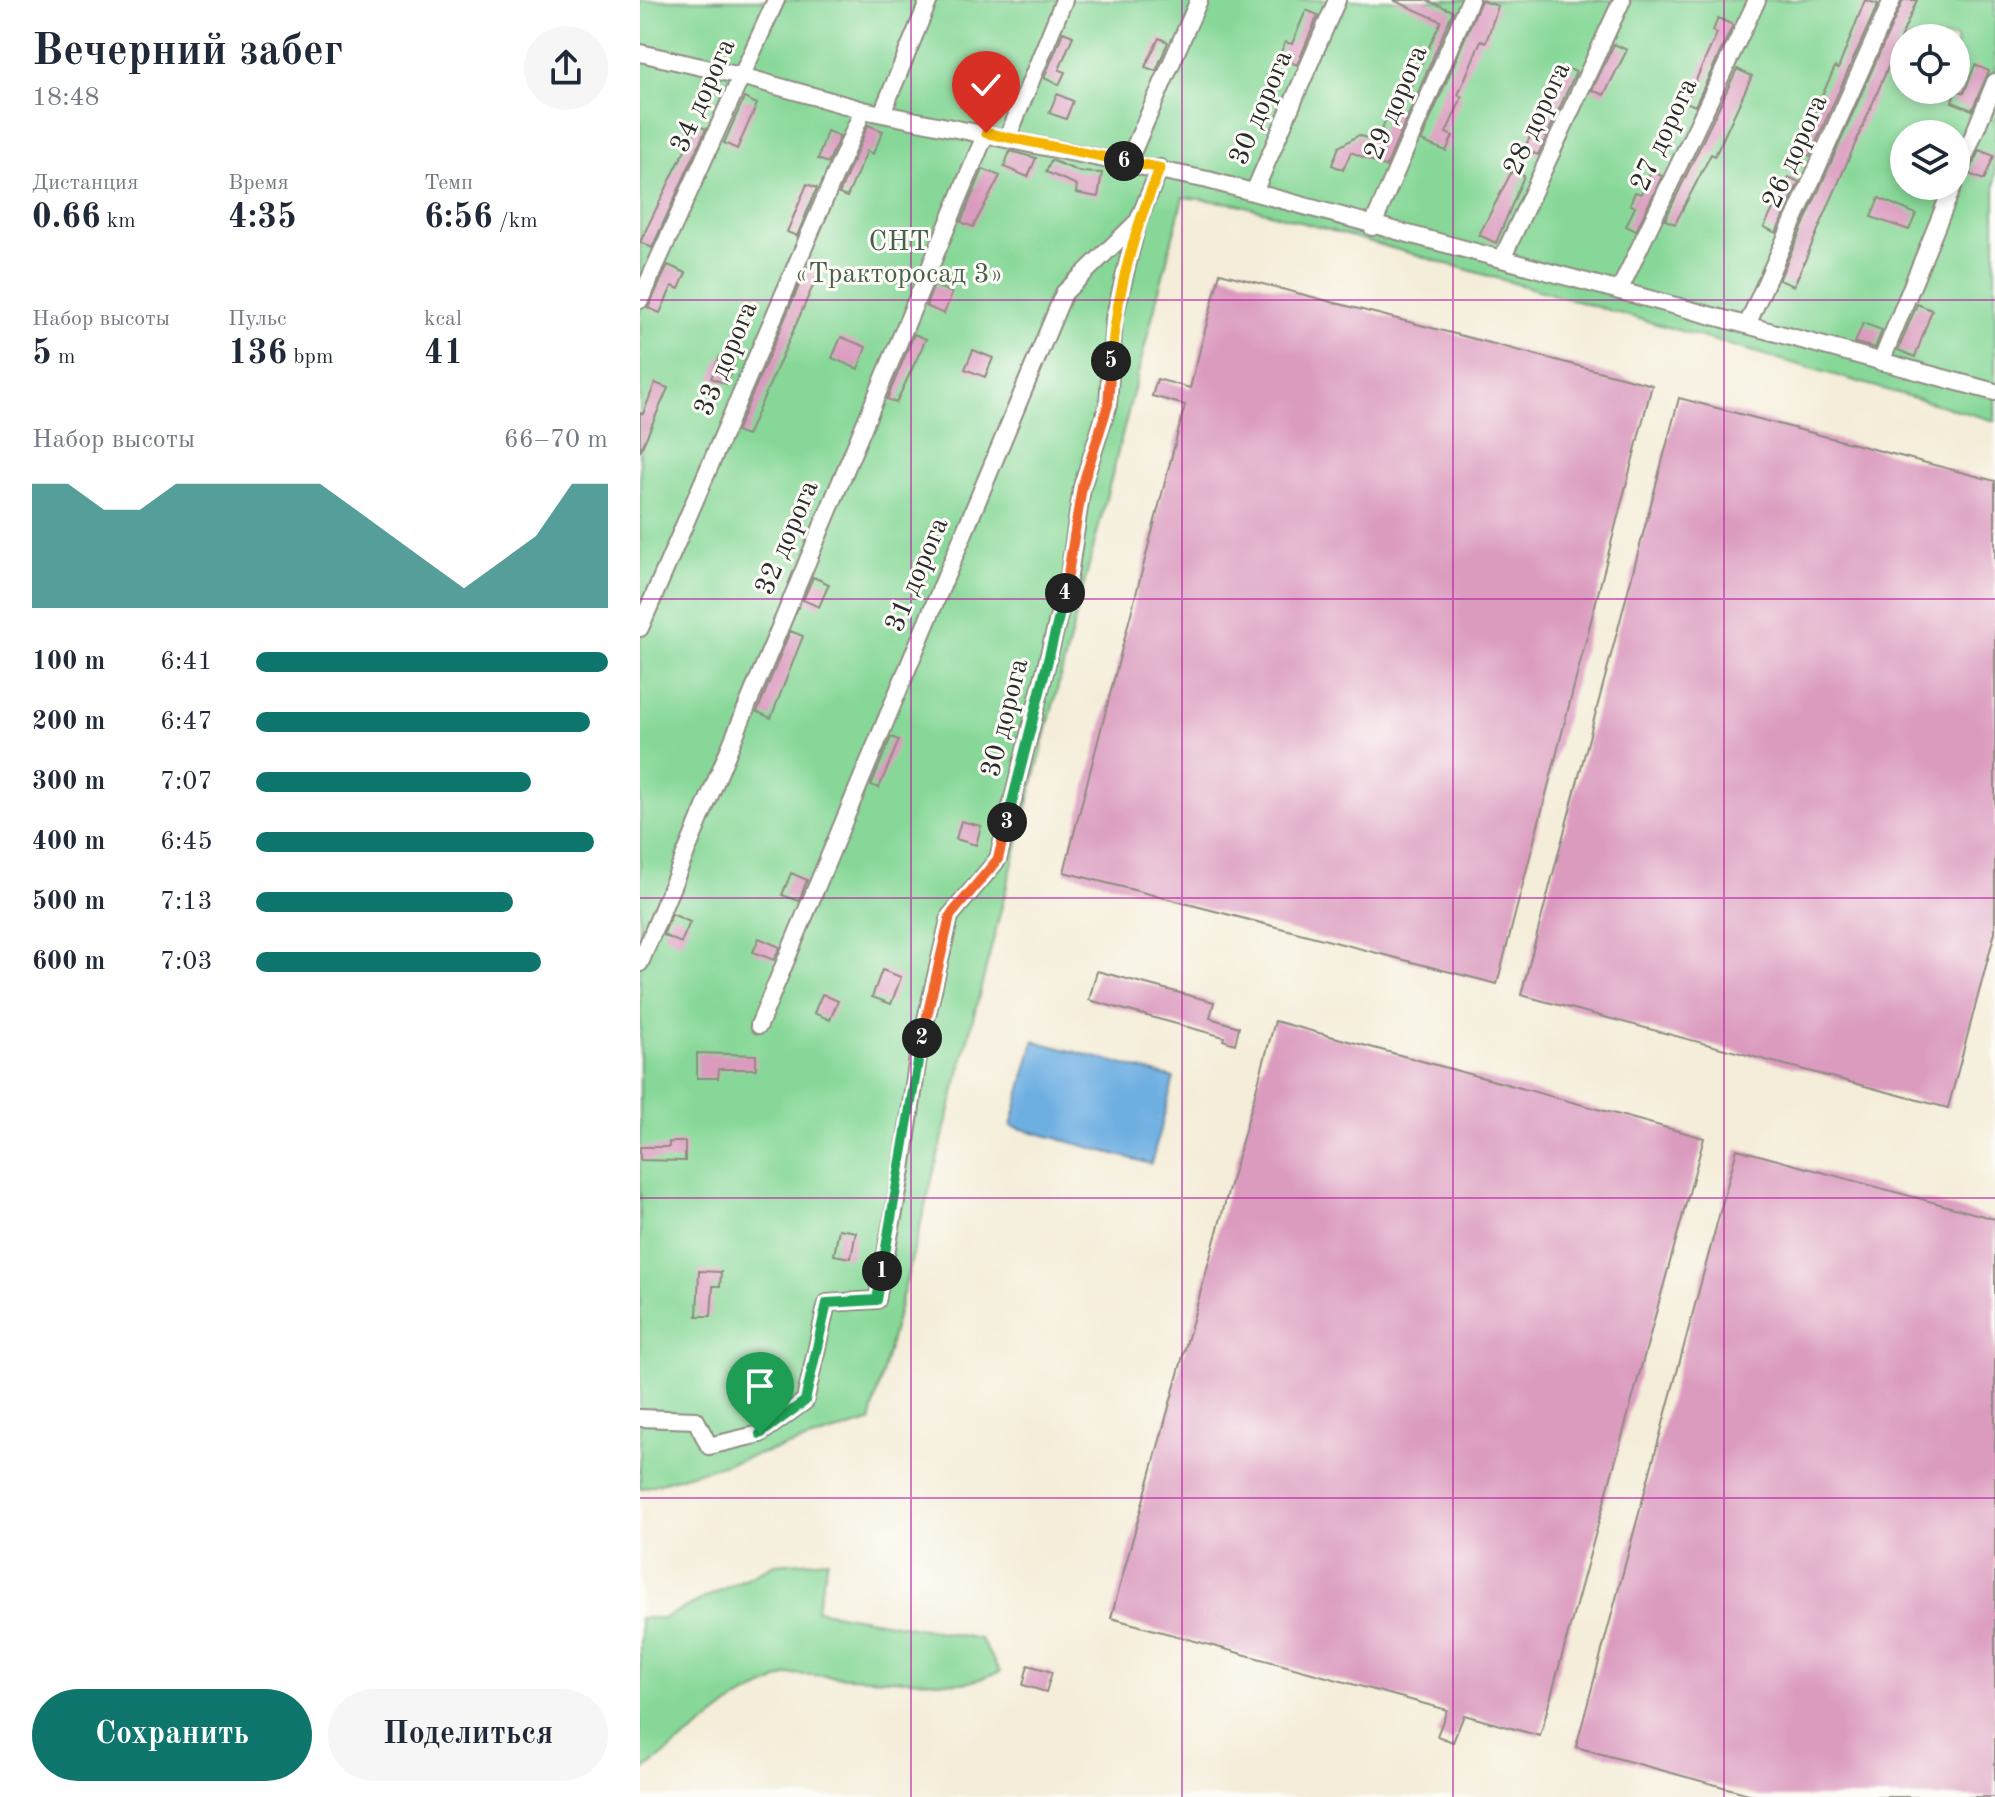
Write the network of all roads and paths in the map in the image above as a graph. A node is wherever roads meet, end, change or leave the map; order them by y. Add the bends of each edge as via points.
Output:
1 (776, 0) edge
2 (929, 0) edge
3 (1064, 0) edge
4 (1199, 0) edge
5 (1337, 0) edge
6 (1470, 0) edge
7 (1622, 0) edge
8 (1757, 0) edge
9 (1892, 0) edge
10 (640, 53) edge
11 (741, 76) junction
12 (1995, 82) edge
13 (863, 110) junction
14 (883, 111) junction
15 (986, 133) junction
16 (1007, 139) junction
17 (1970, 144) edge
18 (1128, 162) junction
19 (1160, 168) junction
20 (1254, 192) junction
21 (1947, 200) edge
22 (1138, 221) junction
23 (1372, 227) junction
24 (1502, 259) junction
25 (1619, 291) junction
26 (640, 300) edge
27 (1747, 325) junction
28 (1881, 362) junction
29 (1995, 392) edge
30 (640, 628) edge
31 (640, 963) edge
32 (759, 1025) dead end
33 (640, 1418) edge

1 - 11 street, 34 дорога
2 - 14 street
3 - 16 street
4 - 18 street
5 - 20 street, 30 дорога
6 - 23 street, 29 дорога
7 - 24 street, 28 дорога
8 - 25 street, 27 дорога
9 - 27 street, 26 дорога
10 - 11 street
11 - 13 street
11 - 26 street, 34 дорога
12 - 17 street
13 - 14 street
13 - 30 street, 33 дорога
14 - 15 street
15 - 16 street
15 - 31 street, 32 дорога
16 - 18 street
18 - 19 street
19 - 20 street
19 - 22 street, 31 дорога
20 - 23 street
21 - 28 street
22 - 32 street, 31 дорога via 1064,293
22 - 33 street, 30 дорога via 1114,319 1108,405 1082,487 1069,575 998,859 950,916 919,1050 877,1300 827,1303 805,1401 760,1434 709,1446 696,1420
23 - 24 street
24 - 25 street
25 - 27 street
27 - 28 street
28 - 29 street

